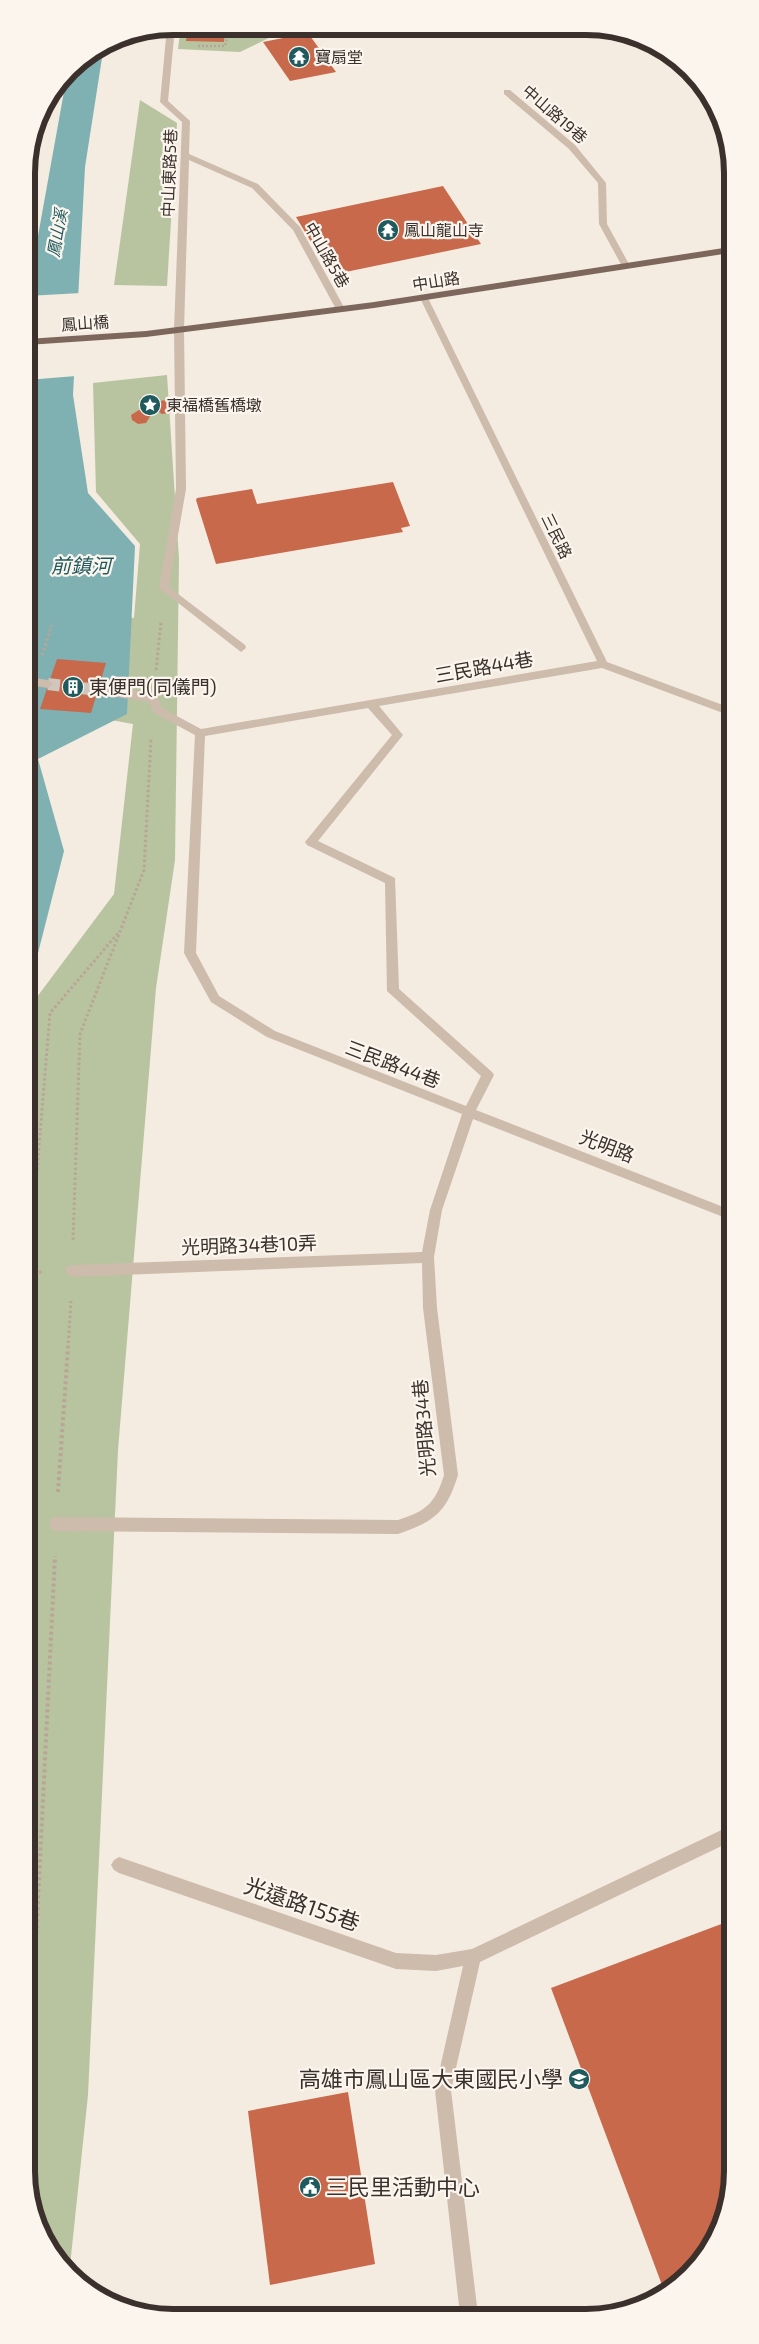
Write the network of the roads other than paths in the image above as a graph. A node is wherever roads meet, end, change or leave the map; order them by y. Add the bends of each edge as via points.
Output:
1 (170, 35) edge
2 (507, 92) dead end
3 (185, 155) junction
4 (724, 251) edge
5 (626, 266) junction
6 (424, 298) junction
7 (340, 309) junction
8 (179, 330) junction
9 (146, 334) joint
10 (35, 341) edge
11 (241, 648) dead end
12 (603, 664) junction
13 (35, 682) edge
14 (48, 684) tunnel mouth
15 (98, 690) tunnel mouth
16 (370, 704) junction
17 (724, 709) edge
18 (200, 733) junction
19 (470, 1112) junction
20 (724, 1212) edge
21 (428, 1257) junction
22 (72, 1271) road end
23 (56, 1524) road end
24 (724, 1838) edge
25 (119, 1865) dead end
26 (473, 1957) junction
27 (468, 2309) edge

1 - 3 street, 中山東路5巷 via 164,102 186,121
2 - 5 street, 中山路19巷 via 572,147 602,183 603,224
3 - 7 street, 中山路5巷 via 255,186 297,229
3 - 8 street, 中山東路5巷
4 - 5 main road, 中山路
5 - 6 main road, 中山路
6 - 7 main road, 中山路
6 - 12 street, 三民路
7 - 8 main road, 中山路
8 - 9 main road, 中山路
8 - 11 street, 中山東路5巷 via 181,489 164,588
9 - 10 main road, 鳳山橋
12 - 16 street, 三民路44巷
12 - 17 street
13 - 14 street
15 - 18 street via 153,699 158,710
16 - 18 street, 三民路44巷
16 - 19 street, 三民路44巷 via 398,735 311,842 391,881 393,992 488,1075
18 - 19 street, 三民路44巷 via 190,953 215,999 272,1034
19 - 20 street, 光明路
19 - 21 street, 光明路34巷 via 436,1210
21 - 22 street, 光明路34巷10弄
21 - 23 street, 光明路34巷 via 430,1308 451,1475 444,1499 425,1519 398,1527
24 - 26 street, 光遠路155巷
25 - 26 street, 光遠路155巷 via 396,1960 436,1963
26 - 27 street via 443,2090

